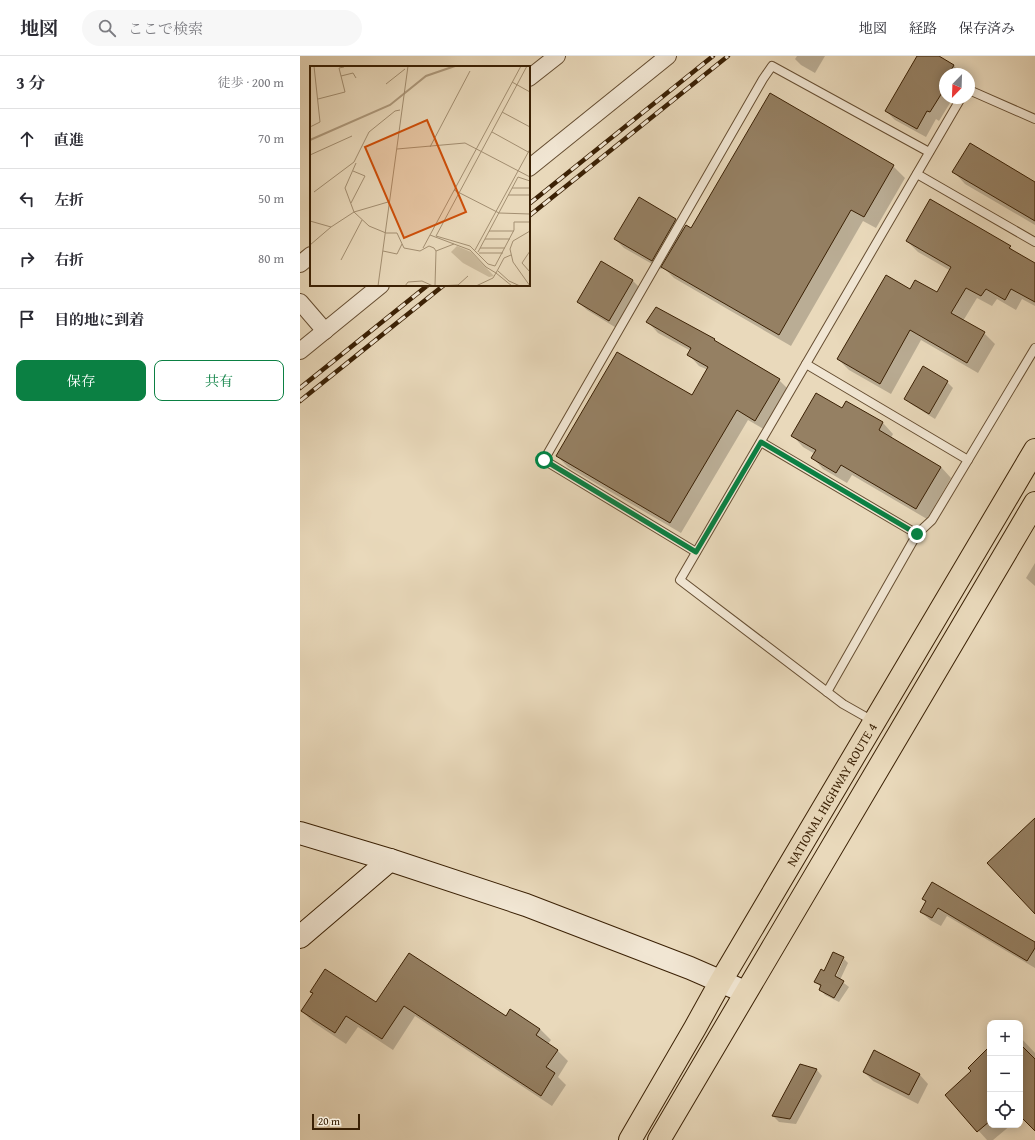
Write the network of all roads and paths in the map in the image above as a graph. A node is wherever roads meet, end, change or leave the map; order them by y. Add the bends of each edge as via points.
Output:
1 (556, 56) edge
2 (668, 56) edge
3 (530, 77) edge
4 (975, 93) edge
5 (958, 104) edge
6 (1035, 118) edge
7 (930, 152) junction
8 (530, 167) edge
9 (917, 174) junction
10 (1035, 242) edge
11 (310, 256) edge
12 (300, 264) edge
13 (380, 286) edge
14 (300, 302) edge
15 (325, 331) junction
16 (1035, 348) edge
17 (300, 352) edge
18 (806, 364) junction
19 (761, 442) junction
20 (1035, 450) edge
21 (968, 460) junction
22 (1035, 502) edge
23 (917, 534) junction
24 (696, 552) junction
25 (827, 692) junction
26 (874, 721) junction
27 (300, 833) edge
28 (390, 860) junction
29 (300, 937) edge
30 (721, 981) junction
31 (745, 992) junction
32 (630, 1140) edge
33 (659, 1140) edge

1 - 3 street
2 - 8 street
4 - 6 lane
5 - 7 lane
7 - 9 lane
7 - 24 lane via 772,66 763,79 544,460
9 - 10 lane
9 - 18 lane
11 - 12 street
13 - 15 street
14 - 15 street
15 - 17 street
16 - 21 lane
18 - 19 lane
18 - 21 lane
19 - 23 lane
19 - 24 lane
20 - 26 highway, NATIONAL HIGHWAY ROUTE 4
21 - 23 lane via 932,520
22 - 31 highway, NATIONAL HIGHWAY ROUTE 4
23 - 25 lane
24 - 25 lane via 680,580
25 - 26 lane
26 - 30 highway, NATIONAL HIGHWAY ROUTE 4
27 - 28 street
28 - 29 street
28 - 30 street via 526,905
30 - 31 street
30 - 32 highway, NATIONAL HIGHWAY ROUTE 4
31 - 33 highway, NATIONAL HIGHWAY ROUTE 4

